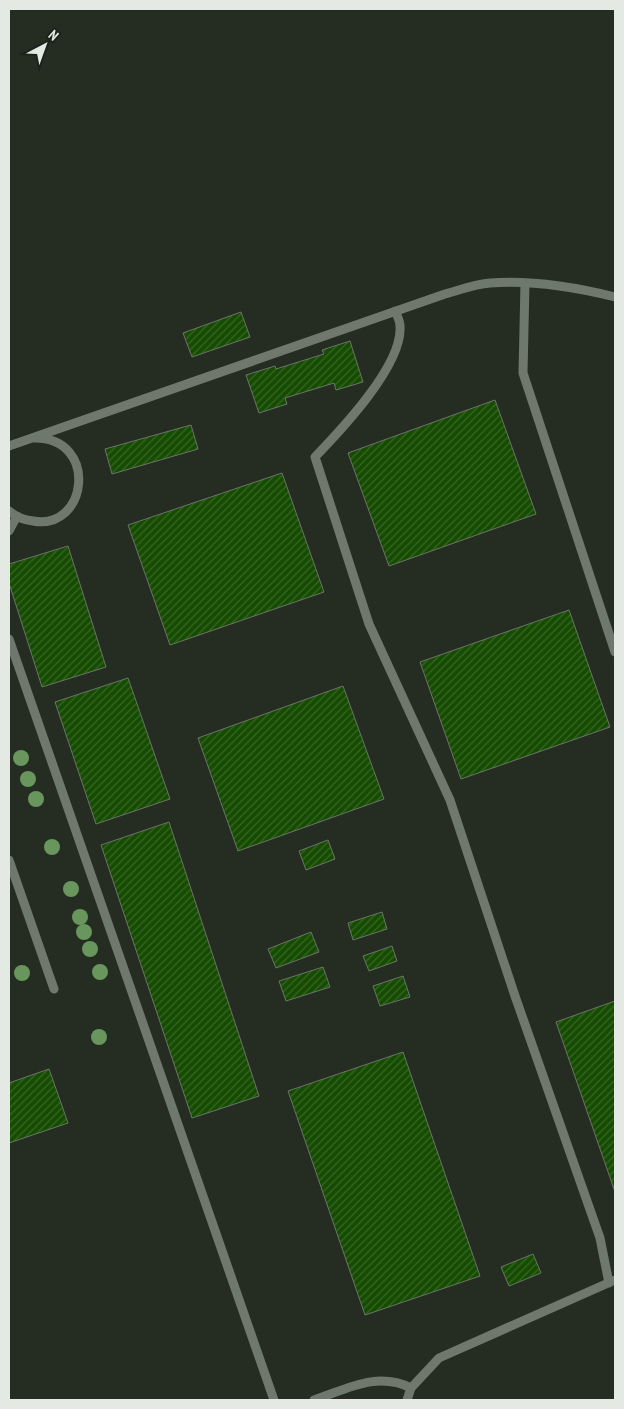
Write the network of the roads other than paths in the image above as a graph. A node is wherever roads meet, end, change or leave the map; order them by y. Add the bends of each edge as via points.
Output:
1 (525, 283) junction
2 (615, 297) edge
3 (395, 311) junction
4 (26, 440) junction
5 (9, 447) edge
6 (13, 513) edge
7 (9, 531) edge
8 (9, 639) edge
9 (615, 652) edge
10 (9, 860) edge
11 (54, 990) dead end
12 (612, 1281) edge
13 (411, 1388) junction
14 (274, 1400) edge
15 (314, 1400) edge
16 (407, 1400) edge

1 - 2 lane via 582,289
1 - 3 lane via 489,283
1 - 9 lane via 523,373
3 - 4 lane
3 - 12 lane via 400,326 390,360 353,418 316,457 369,624 450,800
4 - 5 lane
4 - 6 lane via 43,438 67,449 79,473 79,488 65,513 52,520 38,522
6 - 7 lane
8 - 14 lane
10 - 11 lane
12 - 13 lane via 439,1358
13 - 15 lane via 399,1382 376,1380
13 - 16 lane

